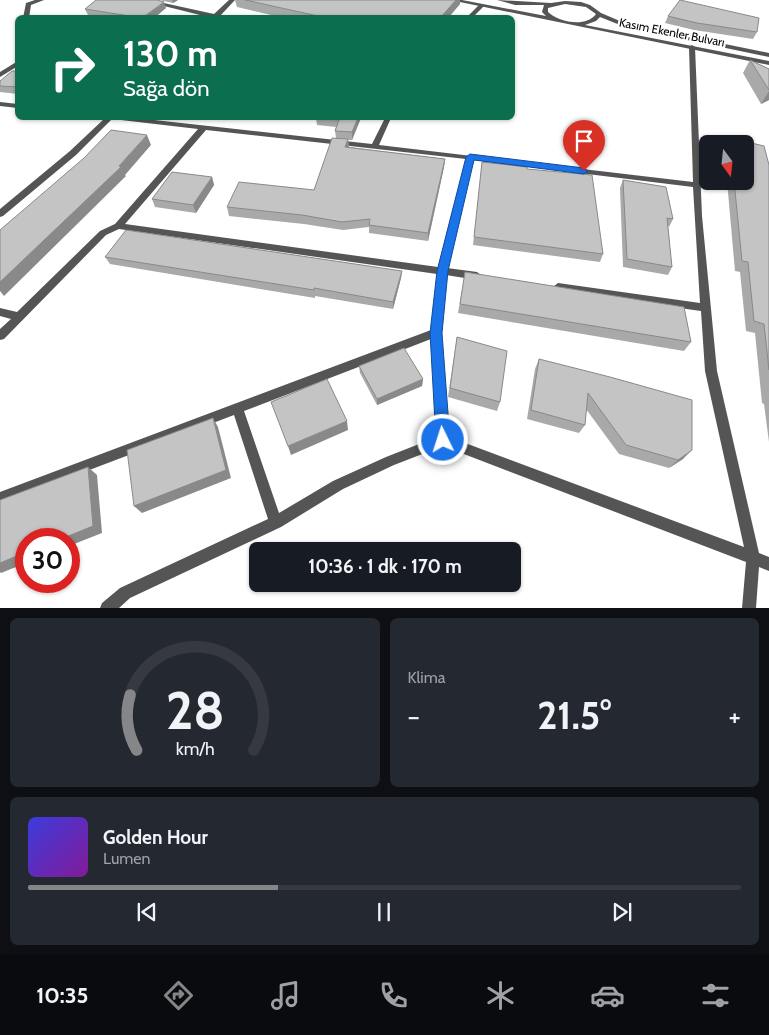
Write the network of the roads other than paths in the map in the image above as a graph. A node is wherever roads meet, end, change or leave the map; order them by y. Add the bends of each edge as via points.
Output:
1 (41, 0) edge
2 (144, 0) edge
3 (232, 0) edge
4 (453, 0) edge
5 (500, 0) edge
6 (568, 0) edge
7 (590, 2) edge
8 (550, 4) junction
9 (481, 6) junction
10 (599, 14) junction
11 (26, 15) edge
12 (209, 15) edge
13 (220, 15) edge
14 (471, 15) edge
15 (559, 21) junction
16 (570, 23) junction
17 (692, 47) junction
18 (769, 55) edge
19 (769, 63) edge
20 (15, 66) edge
21 (0, 75) edge
22 (0, 104) edge
23 (15, 106) edge
24 (107, 120) edge
25 (139, 120) edge
26 (387, 120) edge
27 (204, 127) junction
28 (374, 146) junction
29 (470, 157) junction
30 (697, 185) junction
31 (0, 214) edge
32 (118, 226) junction
33 (442, 271) junction
34 (491, 278) edge
35 (550, 286) edge
36 (706, 308) junction
37 (0, 312) edge
38 (19, 317) junction
39 (436, 333) junction
40 (0, 336) edge
41 (237, 408) junction
42 (443, 440) junction
43 (0, 498) edge
44 (276, 522) junction
45 (753, 559) junction
46 (769, 564) edge
47 (107, 608) edge
48 (749, 608) edge

1 - 11 street via 28,4
2 - 12 street
3 - 13 street
4 - 9 street
5 - 8 street
6 - 7 street
6 - 8 street
7 - 10 street, Kasım Ekenler Bulvarı
8 - 15 street via 545,12
9 - 14 street
9 - 15 street
10 - 16 street via 592,22
10 - 18 street, Kasım Ekenler Bulvarı via 625,25
15 - 16 street, Kasım Ekenler Bulvarı
16 - 17 street, Kasım Ekenler Bulvarı
17 - 19 street, Kasım Ekenler Bulvarı
17 - 30 street
20 - 21 street
22 - 23 street
24 - 31 street
25 - 27 street
26 - 28 street
27 - 28 street
27 - 32 street
28 - 29 street
29 - 30 street
29 - 33 street
30 - 36 street
32 - 33 street
32 - 38 street via 103,233
33 - 34 street
33 - 39 street
35 - 36 street
36 - 45 street via 711,371
37 - 38 street
38 - 40 street
39 - 41 street
39 - 42 street
41 - 43 street
41 - 44 street
42 - 44 street via 338,485
42 - 45 street
44 - 47 street via 125,593
45 - 46 street
45 - 48 street

